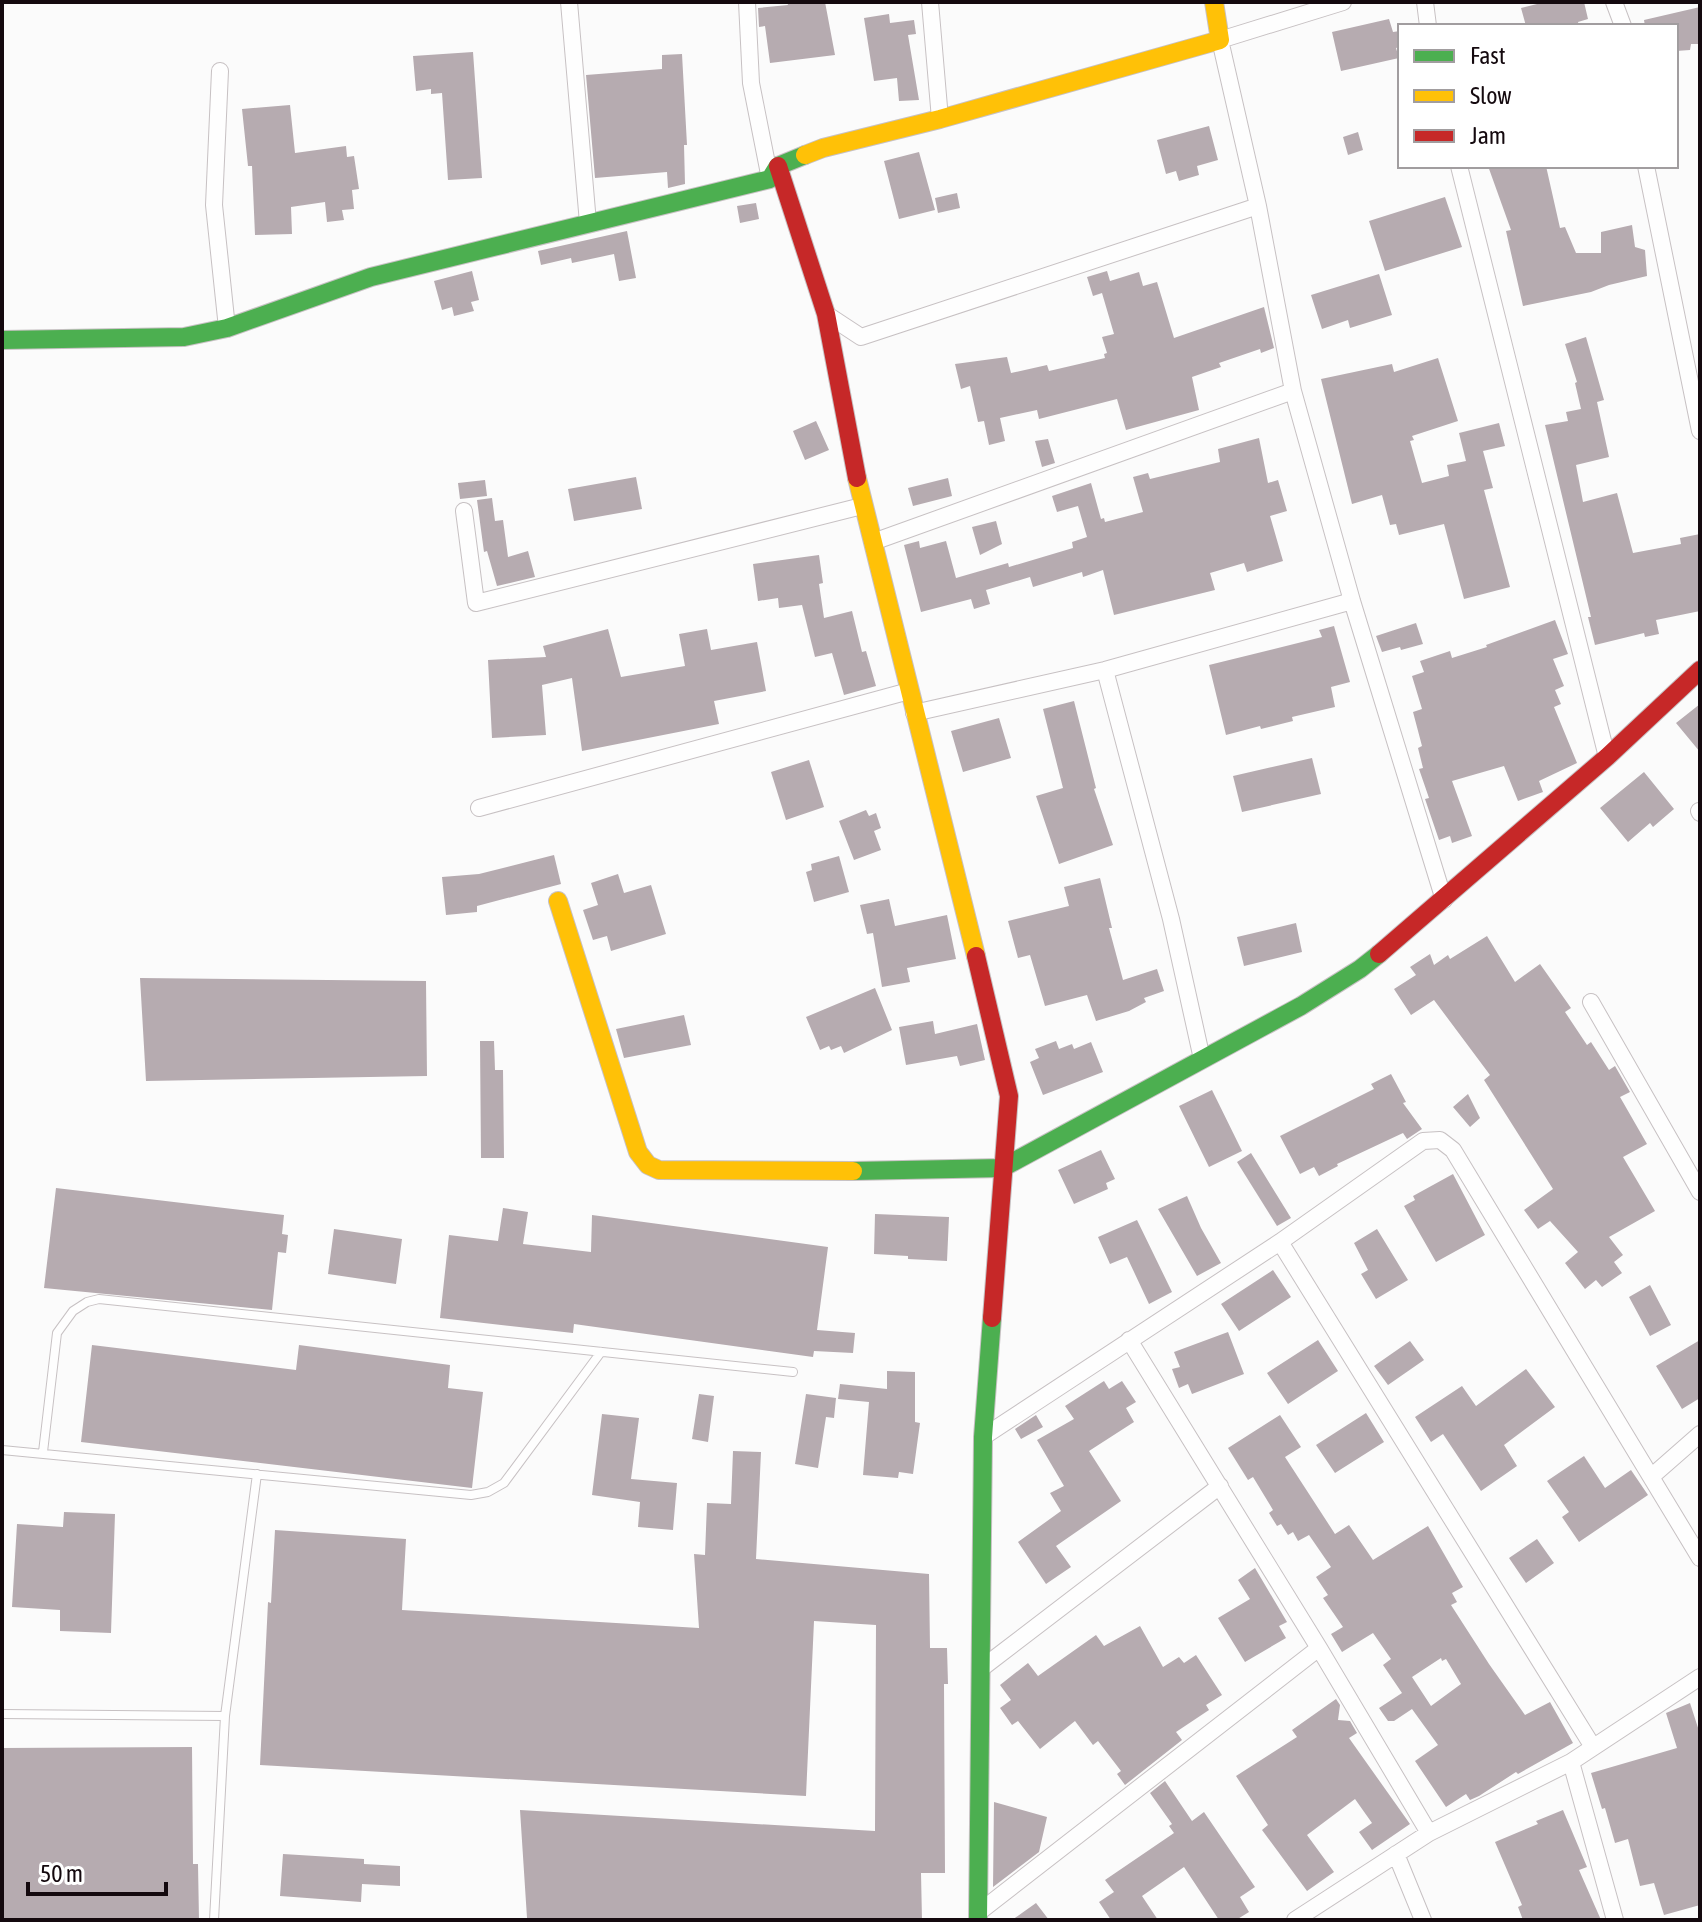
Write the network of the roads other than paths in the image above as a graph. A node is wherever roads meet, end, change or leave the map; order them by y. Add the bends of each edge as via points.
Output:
1 (569, 2) edge
2 (747, 2) edge
3 (930, 2) edge
4 (1214, 2) edge
5 (1343, 2) edge
6 (1425, 2) edge
7 (1614, 2) edge
8 (1428, 24) edge
9 (1622, 24) edge
10 (1220, 40) junction
11 (220, 71) dead end
12 (940, 119) junction
13 (1460, 168) edge
14 (1646, 168) edge
15 (774, 173) junction
16 (1258, 206) junction
17 (588, 223) junction
18 (826, 314) junction
19 (227, 328) junction
20 (2, 340) edge
21 (1293, 391) junction
22 (1700, 431) edge
23 (862, 506) junction
24 (464, 511) dead end
25 (873, 542) junction
26 (1352, 601) junction
27 (1105, 670) junction
28 (1700, 670) edge
29 (909, 691) junction
30 (914, 713) junction
31 (1607, 757) junction
32 (479, 808) dead end
33 (1444, 900) junction
34 (558, 901) dead end
35 (1591, 1002) dead end
36 (1202, 1059) junction
37 (1002, 1168) junction
38 (1700, 1192) edge
39 (1280, 1242) junction
40 (1129, 1340) junction
41 (601, 1352) junction
42 (793, 1372) dead end
43 (1700, 1434) edge
44 (983, 1437) junction
45 (2, 1450) edge
46 (43, 1452) junction
47 (257, 1474) junction
48 (1651, 1477) junction
49 (1220, 1486) junction
50 (1700, 1558) edge
51 (1319, 1648) junction
52 (982, 1668) junction
53 (1699, 1683) edge
54 (2, 1714) edge
55 (225, 1716) junction
56 (1593, 1747) junction
57 (1571, 1762) junction
58 (1429, 1833) junction
59 (1396, 1854) junction
60 (978, 1917) edge
61 (214, 1920) edge
62 (1295, 1920) edge
63 (1423, 1920) edge
64 (1615, 1920) edge

1 - 17 street
2 - 15 street via 751,83
3 - 12 street
4 - 10 street
5 - 10 street
6 - 8 street
7 - 9 street
10 - 12 street
10 - 16 street
11 - 19 street via 214,205
12 - 15 street via 823,148
13 - 31 street
14 - 22 street
15 - 17 street
15 - 18 street
16 - 18 street via 861,337
16 - 21 street
17 - 19 street via 371,277
18 - 23 street
19 - 20 street via 171,338
21 - 25 street
21 - 26 street
23 - 24 street via 476,603
23 - 25 street
25 - 29 street
26 - 27 street
26 - 33 street
27 - 30 street
27 - 36 street
28 - 31 street
29 - 30 street
29 - 32 street
30 - 37 street via 1009,1096
31 - 33 street
33 - 36 street via 1360,969
34 - 37 street via 638,1152 648,1165 659,1170
35 - 38 street
36 - 37 street
37 - 44 street
39 - 40 street
39 - 48 street via 1423,1141 1440,1140 1453,1150
39 - 56 street
40 - 44 street
40 - 49 street
41 - 42 lane
41 - 46 lane via 99,1299 73,1311 57,1333
41 - 47 lane via 504,1483 488,1492 471,1495
43 - 48 street
44 - 52 street
45 - 46 lane
46 - 47 lane
47 - 55 lane
48 - 50 street
49 - 51 street
49 - 52 street
51 - 58 street
51 - 60 street
52 - 60 street
53 - 56 street
54 - 55 lane
55 - 61 lane
56 - 57 street
57 - 58 street
57 - 64 street
58 - 59 street
59 - 62 street
59 - 63 street

